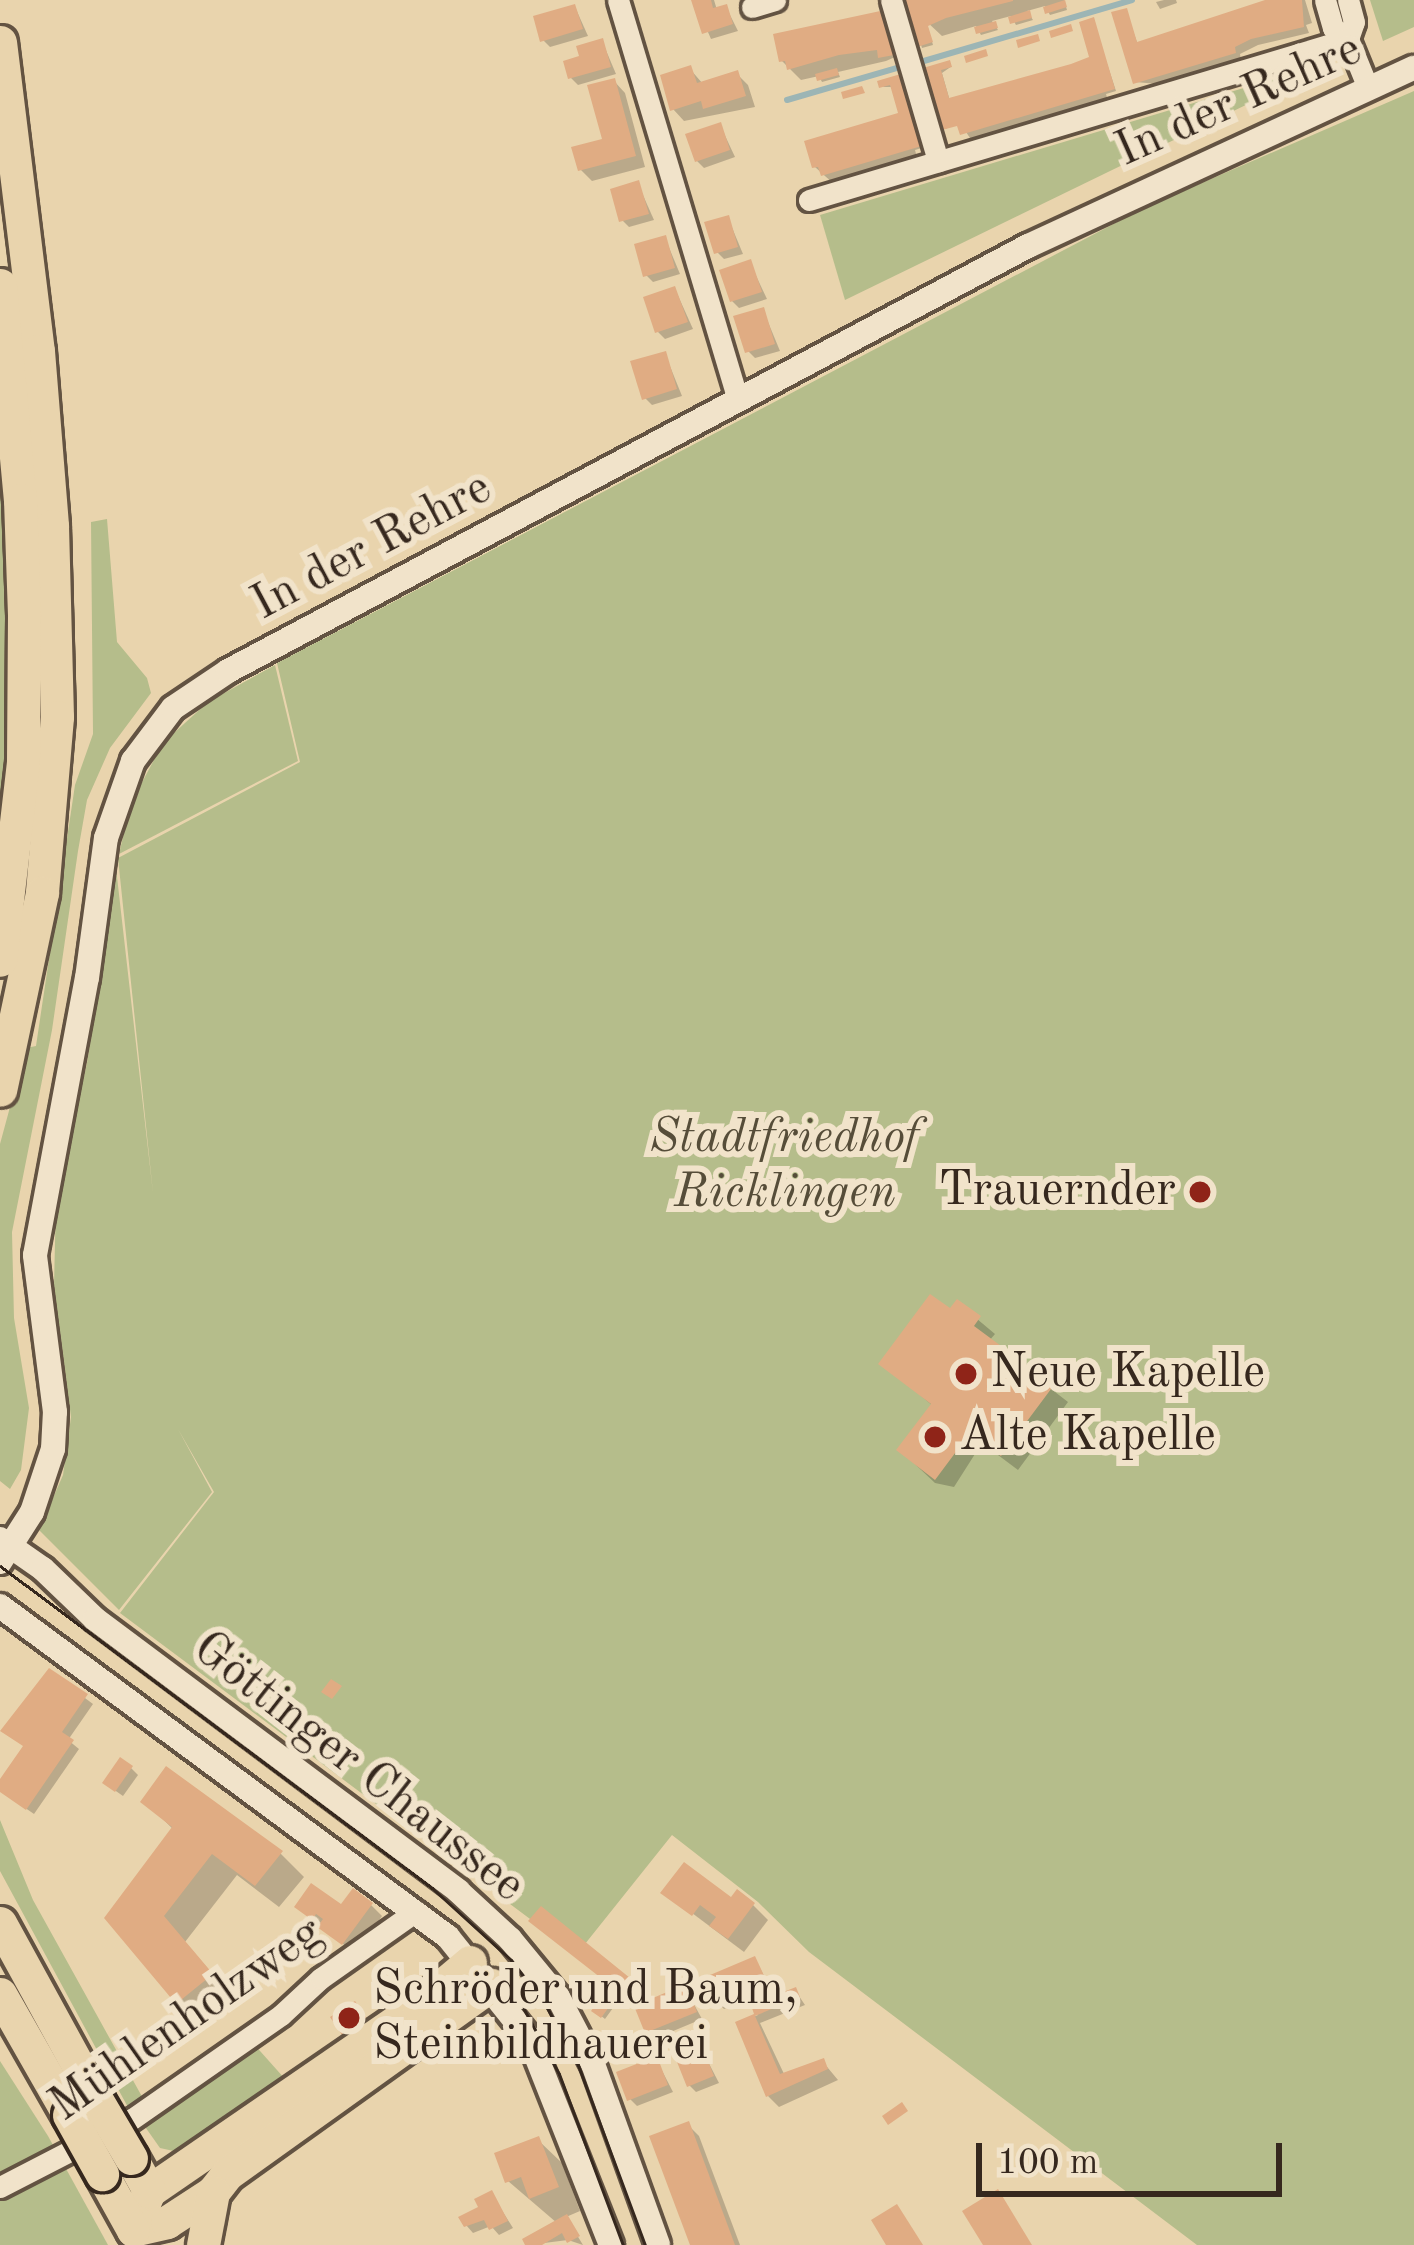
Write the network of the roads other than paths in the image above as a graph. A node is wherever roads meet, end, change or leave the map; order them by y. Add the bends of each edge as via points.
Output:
1 (618, 0) edge
2 (776, 0) edge
3 (891, 0) edge
4 (1325, 0) edge
5 (1348, 0) edge
6 (752, 7) dead end
7 (1348, 39) junction
8 (0, 42) edge
9 (1414, 68) edge
10 (1368, 88) junction
11 (938, 161) junction
12 (808, 200) dead end
13 (0, 286) edge
14 (738, 400) junction
15 (0, 960) edge
16 (0, 1090) edge
17 (4, 1549) edge
18 (0, 1606) edge
19 (416, 1910) junction
20 (1, 1926) edge
21 (510, 1939) junction
22 (480, 1973) junction
23 (0, 1994) edge
24 (84, 2108) junction
25 (117, 2166) junction
26 (0, 2187) edge
27 (149, 2192) junction
28 (213, 2192) junction
29 (173, 2233) edge
30 (136, 2237) edge
31 (203, 2245) edge
32 (611, 2245) edge
33 (658, 2245) edge

1 - 14 street
2 - 6 street
3 - 11 street
4 - 7 street via 1333,28
5 - 7 street
7 - 10 street
7 - 11 street
8 - 16 main road via 42,395 57,717 43,893
9 - 10 street, In der Rehre
10 - 14 street, In der Rehre via 1136,193
11 - 12 street
13 - 15 main road via 24,617 23,762
14 - 17 street, In der Rehre via 199,687 141,748 106,838 35,1255 53,1449 44,1485
17 - 21 street, Göttinger Chaussee via 458,1891
18 - 19 street, Göttinger Chaussee
19 - 22 street, Göttinger Chaussee
19 - 26 street, Mühlenholzweg via 132,2119
20 - 24 main road
21 - 22 street via 511,1960
21 - 33 street, Göttinger Chaussee via 558,1997 593,2064
22 - 27 main road via 418,2006
22 - 28 main road
22 - 32 street, Göttinger Chaussee via 529,2038
23 - 24 main road
24 - 25 main road, bridge
25 - 27 main road
25 - 30 main road
27 - 29 main road
27 - 30 main road
28 - 29 main road
28 - 31 main road
29 - 30 main road

